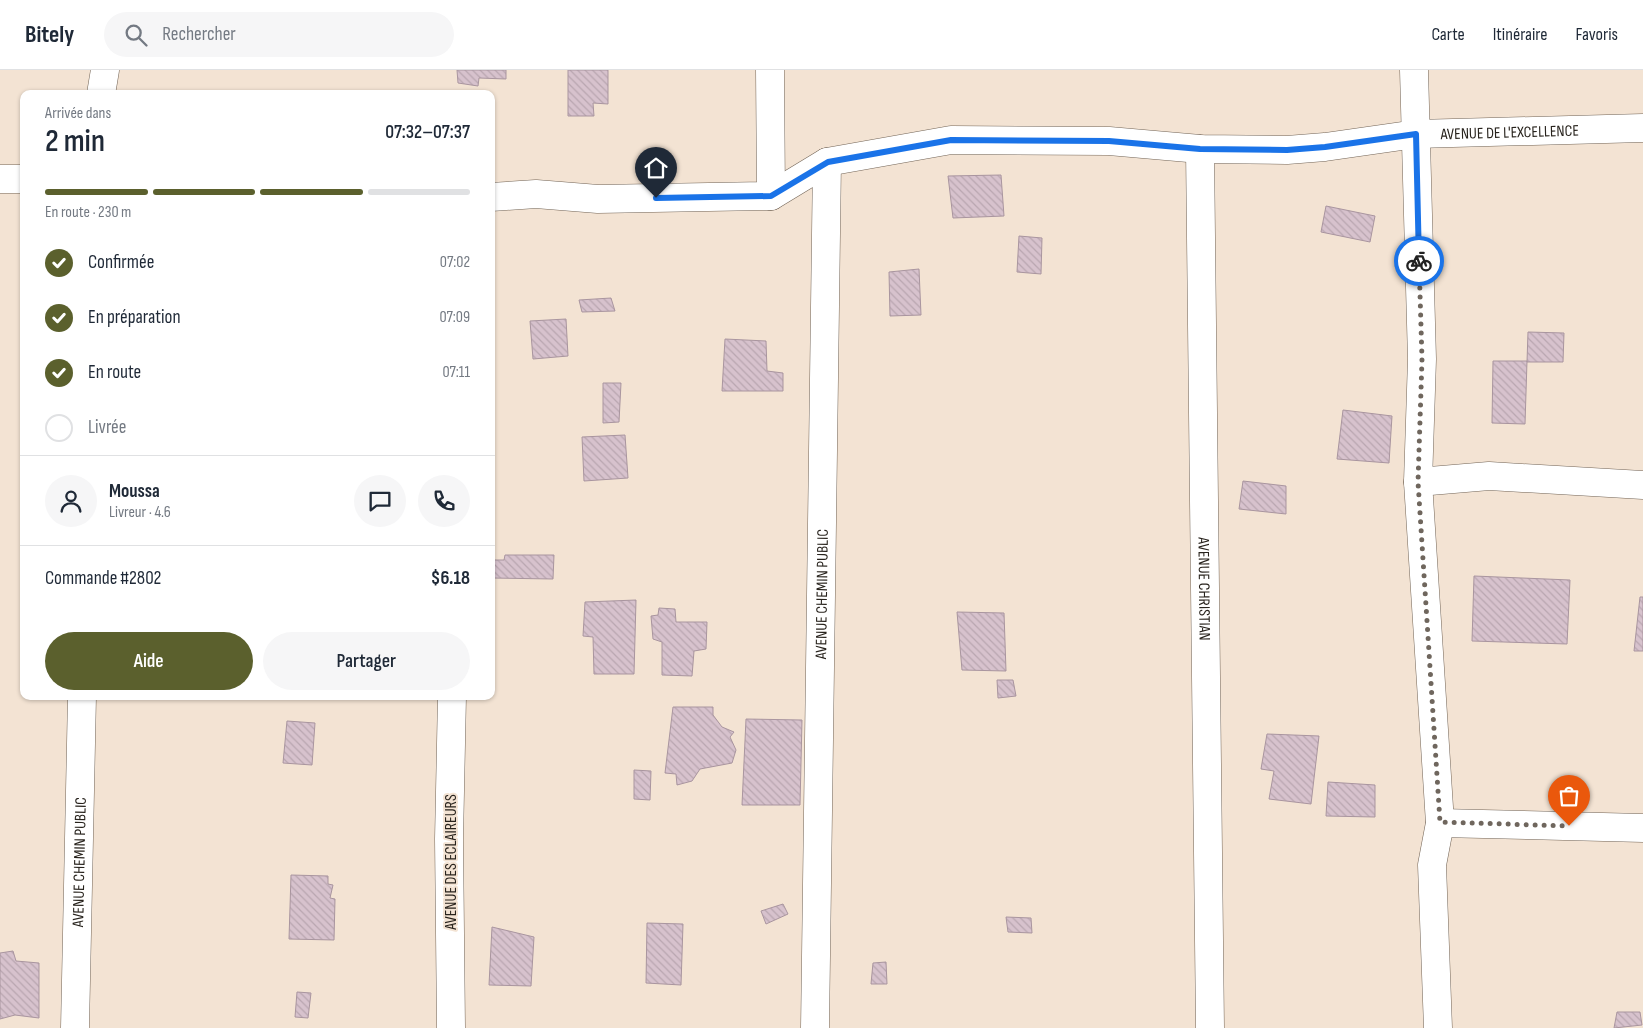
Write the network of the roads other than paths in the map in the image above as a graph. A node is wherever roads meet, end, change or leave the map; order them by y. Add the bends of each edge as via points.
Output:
1 (105, 70) edge
2 (770, 70) edge
3 (1414, 70) edge
4 (102, 90) edge
5 (1643, 128) edge
6 (1416, 134) junction
7 (1200, 149) junction
8 (828, 162) junction
9 (0, 179) edge
10 (20, 179) edge
11 (495, 196) edge
12 (771, 196) junction
13 (1418, 482) junction
14 (1643, 485) edge
15 (82, 700) edge
16 (452, 700) edge
17 (1440, 822) junction
18 (1643, 828) edge
19 (75, 1028) edge
20 (451, 1028) edge
21 (816, 1028) edge
22 (1210, 1028) edge
23 (1438, 1028) edge

1 - 4 street
2 - 12 street
3 - 6 street
5 - 6 street, AVENUE DE L'EXCELLENCE
6 - 7 street, AVENUE DE L'EXCELLENCE via 1287,150
6 - 13 street via 1422,359
7 - 8 street, AVENUE DE L'EXCELLENCE via 1109,141 951,140
7 - 22 street, AVENUE CHRISTIAN
8 - 12 street, AVENUE DE L'EXCELLENCE
8 - 21 street, AVENUE CHEMIN PUBLIC
9 - 10 street
11 - 12 street
13 - 14 street via 1488,476
13 - 17 street
15 - 19 street, AVENUE CHEMIN PUBLIC
16 - 20 street, AVENUE DES ECLAIREURS via 449,839
17 - 18 street
17 - 23 street via 1432,865

